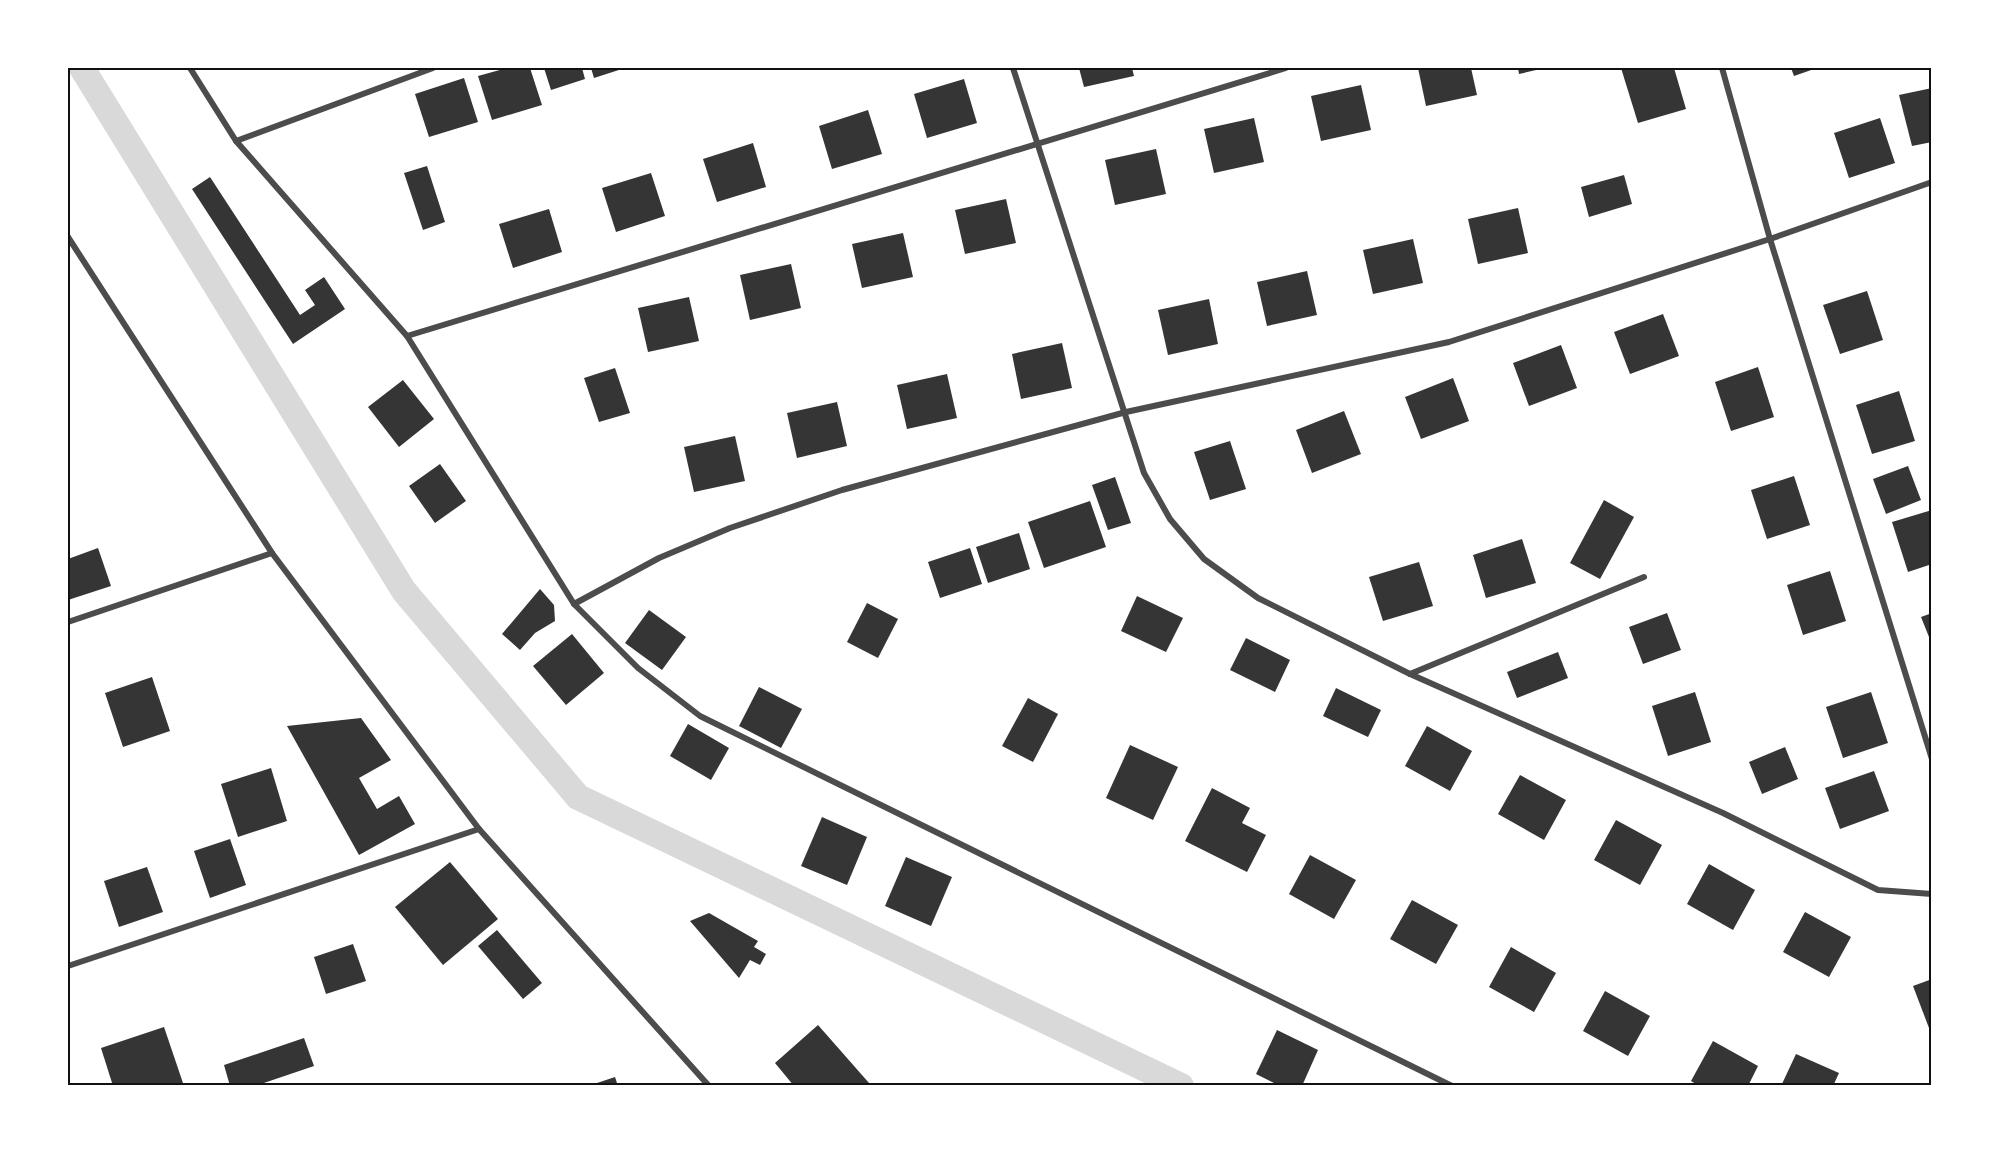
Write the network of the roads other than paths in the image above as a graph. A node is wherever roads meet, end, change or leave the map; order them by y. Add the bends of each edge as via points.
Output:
1 (190, 68) edge
2 (433, 68) edge
3 (1013, 68) edge
4 (1286, 68) edge
5 (1722, 68) edge
6 (236, 141) junction
7 (1037, 142) junction
8 (1932, 182) edge
9 (68, 237) edge
10 (1770, 239) junction
11 (407, 336) junction
12 (1126, 412) junction
13 (272, 553) junction
14 (1644, 577) dead end
15 (574, 604) junction
16 (68, 622) edge
17 (1410, 674) junction
18 (1932, 759) edge
19 (478, 829) junction
20 (1932, 894) edge
21 (68, 966) edge
22 (709, 1086) edge
23 (1452, 1086) edge

1 - 6 street
2 - 6 street
3 - 7 street
4 - 7 street
5 - 10 street
6 - 11 street
7 - 11 street
7 - 12 street
8 - 10 street
9 - 13 street
10 - 12 street via 1449,342
10 - 18 street
11 - 15 street
12 - 15 street via 842,490 730,528 658,558
12 - 17 street via 1144,473 1170,519 1204,560 1258,598
13 - 16 street
13 - 19 street
14 - 17 street
15 - 23 street via 638,668 700,716
17 - 20 street via 1722,813 1878,890
19 - 21 street
19 - 22 street

